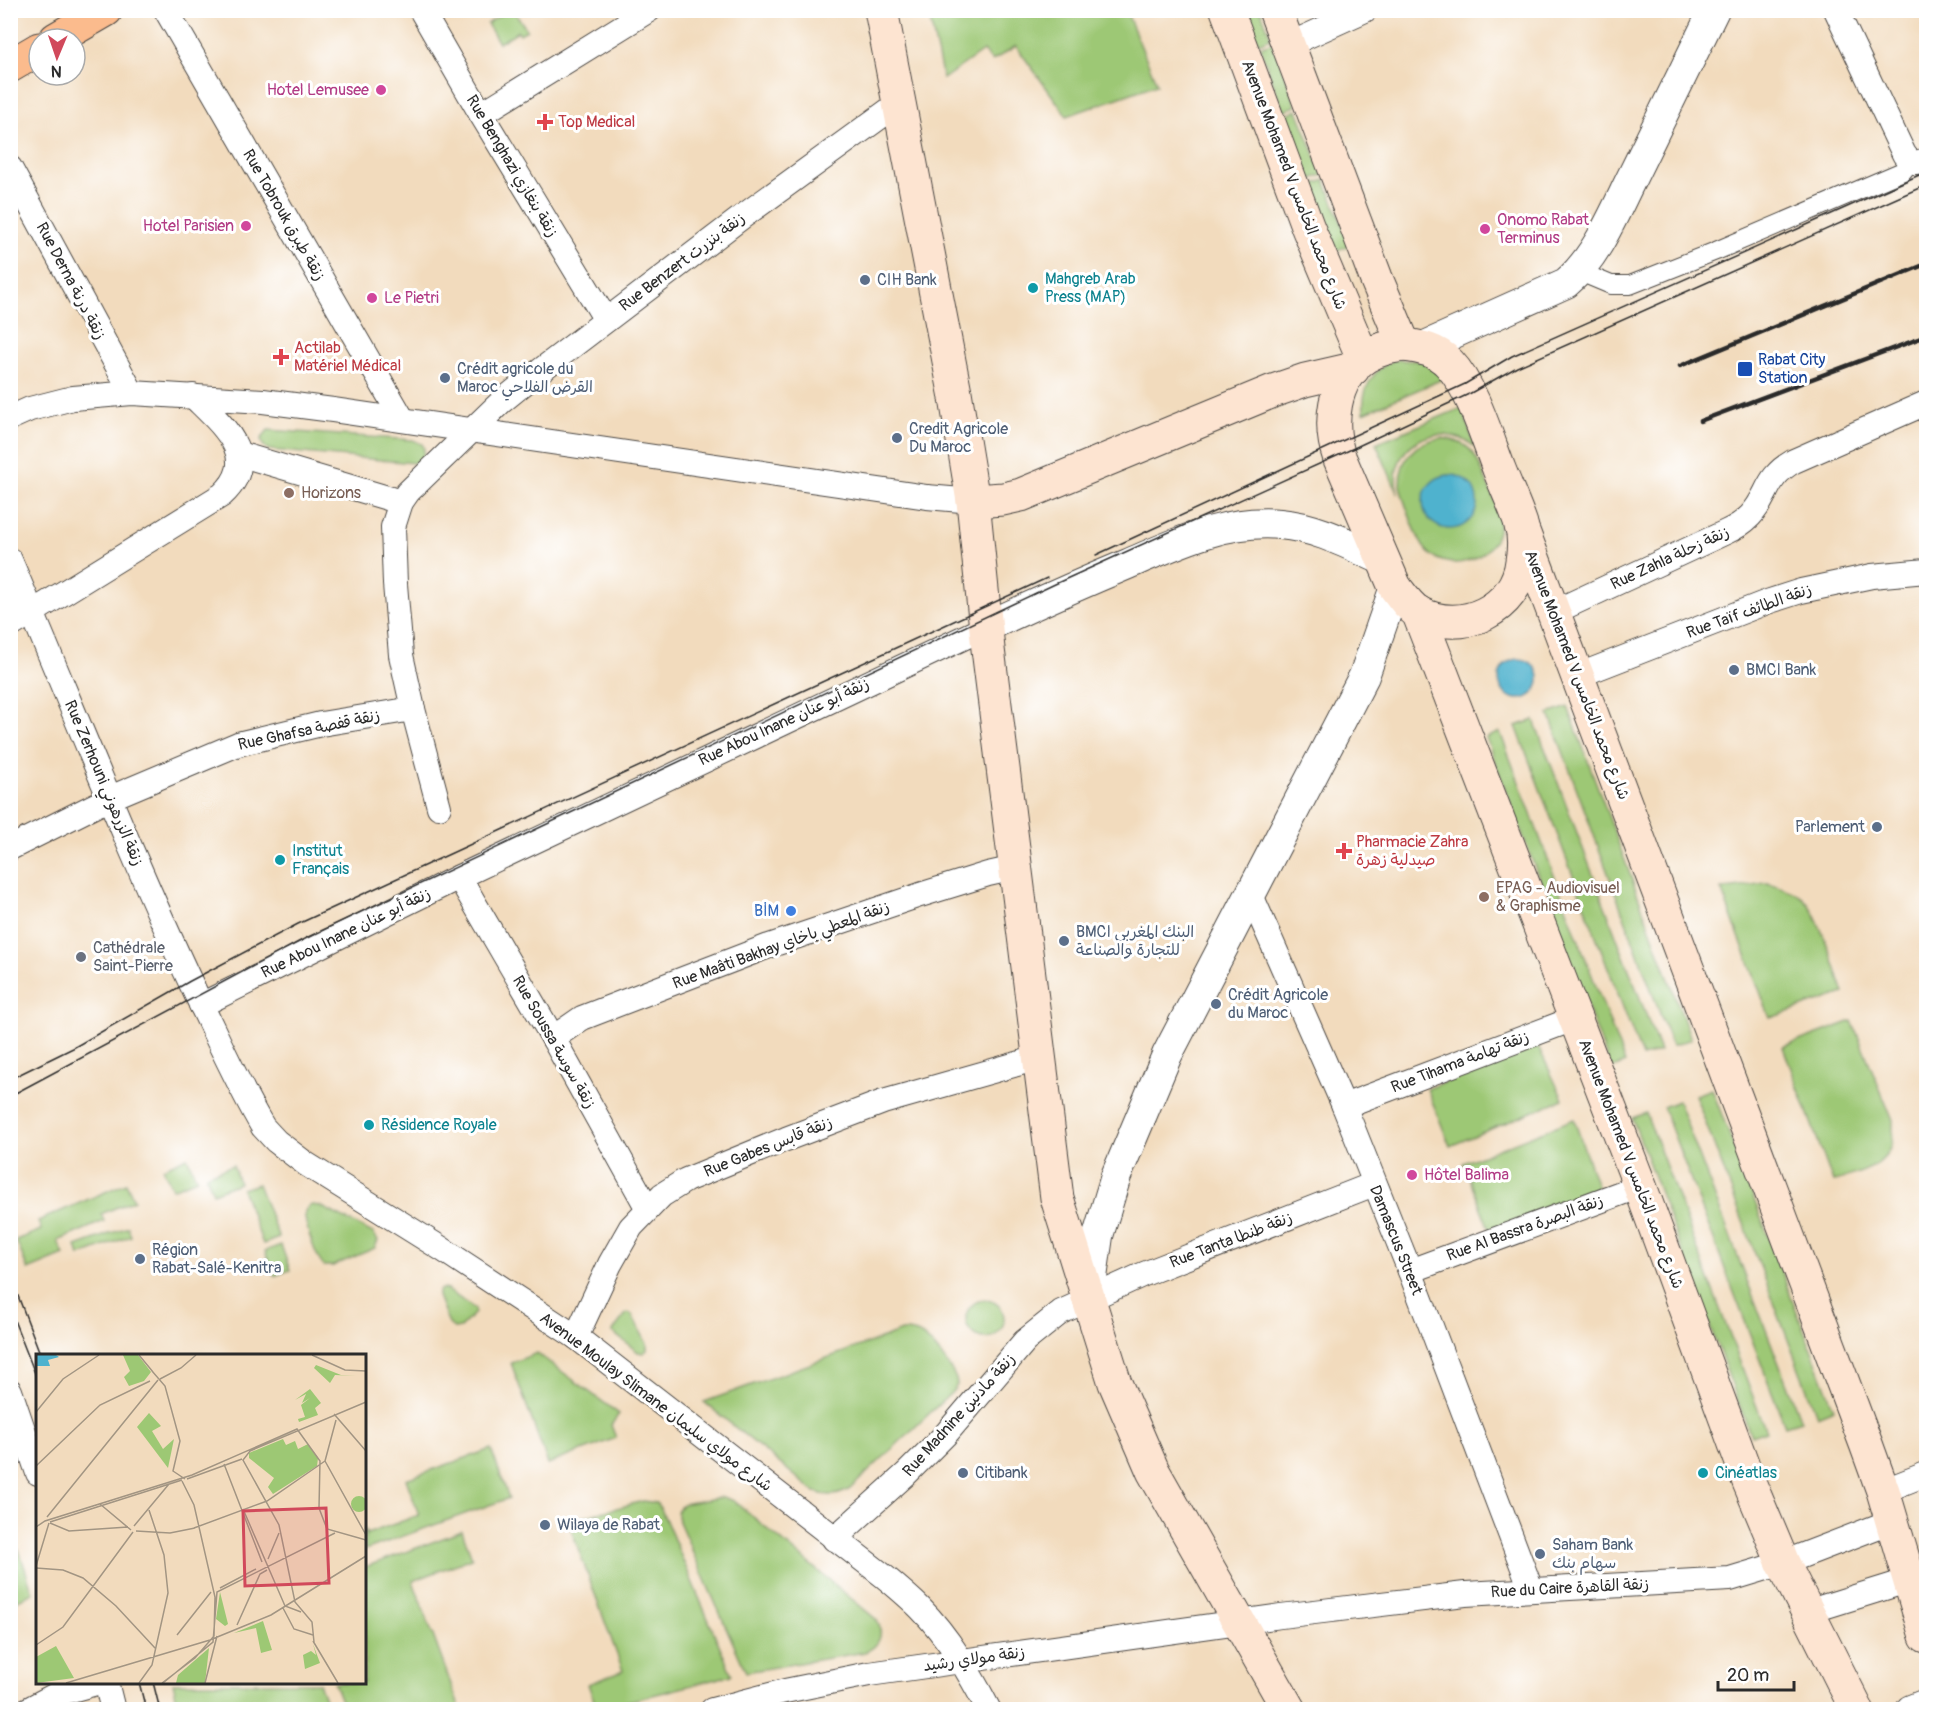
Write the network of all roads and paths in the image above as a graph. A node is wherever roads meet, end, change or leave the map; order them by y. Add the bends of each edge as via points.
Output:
1 (106, 10) edge
2 (166, 10) edge
3 (421, 10) edge
4 (649, 10) edge
5 (881, 10) edge
6 (1227, 10) edge
7 (1275, 10) edge
8 (1365, 10) edge
9 (1714, 10) edge
10 (1836, 10) edge
11 (62, 27) edge
12 (1288, 45) junction
13 (27, 56) edge
14 (10, 66) edge
15 (899, 103) junction
16 (481, 114) junction
17 (1919, 160) edge
18 (10, 168) edge
19 (1580, 272) junction
20 (606, 320) junction
21 (1413, 346) junction
22 (1358, 363) junction
23 (132, 393) junction
24 (193, 396) junction
25 (1926, 403) edge
26 (10, 418) edge
27 (403, 420) junction
28 (473, 430) junction
29 (239, 454) junction
30 (973, 501) junction
31 (401, 502) junction
32 (1521, 526) junction
33 (10, 560) edge
34 (1926, 571) edge
35 (1389, 573) junction
36 (32, 612) junction
37 (1418, 612) junction
38 (1554, 612) junction
39 (10, 626) edge
40 (986, 627) junction
41 (1577, 676) junction
42 (413, 710) junction
43 (110, 798) junction
44 (439, 807) dead end
45 (10, 848) edge
46 (1015, 868) junction
47 (459, 877) junction
48 (1251, 896) junction
49 (201, 1005) junction
50 (1576, 1018) junction
51 (553, 1038) junction
52 (1038, 1058) junction
53 (1344, 1106) junction
54 (1374, 1185) junction
55 (1640, 1186) junction
56 (648, 1209) junction
57 (1410, 1271) junction
58 (1089, 1298) junction
59 (576, 1337) junction
60 (10, 1391) edge
61 (36, 1467) edge
62 (1926, 1474) edge
63 (1888, 1506) junction
64 (834, 1539) junction
65 (1783, 1563) junction
66 (1910, 1580) junction
67 (1531, 1589) junction
68 (1807, 1612) junction
69 (1240, 1622) junction
70 (1926, 1636) edge
71 (960, 1660) junction
72 (96, 1684) edge
73 (106, 1684) edge
74 (1926, 1704) edge
75 (27, 1710) edge
76 (112, 1710) edge
77 (712, 1710) edge
78 (988, 1710) edge
79 (1289, 1710) edge
80 (1857, 1710) edge
81 (1911, 1710) edge

1 - 11 main road
2 - 27 street, Rue Tobrouk زنقة طبرق
3 - 16 street, Rue Benghazi زنقة بنغازي
4 - 16 street
5 - 15 main road
6 - 22 main road, Avenue Mohamed V شارع محمد الخامس
7 - 12 main road
8 - 12 street
9 - 19 street
10 - 17 street via 1904,154
12 - 21 main road via 1376,278
13 - 14 main road
15 - 20 street, Rue Benzert زنقة بنزرت
15 - 30 main road
16 - 20 street, Rue Benghazi زنقة بنغازي
17 - 19 street via 1904,171 1630,285 1611,285
18 - 23 street, Rue Derna زنقة درنة
19 - 21 street via 1566,283
20 - 28 street, Rue Benzert زنقة بنزرت via 501,402
21 - 22 main road via 1376,351
21 - 32 main road, Avenue Mohamed V شارع محمد الخامس via 1447,360 1465,384
22 - 30 main road via 1274,391 1022,495
22 - 35 main road via 1339,393 1334,440
23 - 24 street
23 - 26 street via 73,398
24 - 27 street
24 - 29 street via 228,433
25 - 38 street, Rue Zahla زنقة زحلة via 1784,467 1775,474 1749,517 1726,532
27 - 28 street
28 - 30 street
28 - 31 street, Rue Benzert زنقة بنزرت
29 - 31 street
29 - 36 street via 236,477 222,495
30 - 40 main road
31 - 42 street via 393,527 395,584 401,655
32 - 37 main road via 1520,572 1501,603 1477,618 1462,621 1439,620
32 - 38 main road, Avenue Mohamed V شارع محمد الخامس
33 - 36 street, Rue Zerhouni زنقة الزرهوني
34 - 41 street, Rue Taïf زنقة الطائف via 1872,576 1801,591
35 - 37 main road via 1404,600
35 - 40 street, Rue Abou Inane زنقة أبو عنان via 1312,530 1248,523 1186,539
35 - 48 street via 1364,676
36 - 39 street
36 - 43 street, Rue Zerhouni زنقة الزرهوني
37 - 50 main road, Avenue Mohamed V شارع محمد الخامس
38 - 41 main road, Avenue Mohamed V شارع محمد الخامس
40 - 46 main road
40 - 47 street, Rue Abou Inane زنقة أبو عنان
41 - 63 main road, Avenue Mohamed V شارع محمد الخامس
42 - 43 street, Rue Ghafsa زنقة قفصة via 321,724 238,744
42 - 44 street
43 - 45 street, Rue Ghafsa زنقة قفصة
43 - 49 street, Rue Zerhouni زنقة الزرهوني
46 - 51 street, Rue Maâti Bakhay زنقة المعطي باخاي via 769,946 582,1018
46 - 52 main road
47 - 49 street, Rue Abou Inane زنقة أبو عنان
47 - 51 street, Rue Soussa زنقة سوسة
48 - 53 street, Damascus Street
48 - 58 street via 1167,1055 1116,1176 1098,1236
49 - 59 street, Avenue Moulay Slimane شارع مولاي سليمان via 253,1110 276,1142
50 - 53 street, Rue Tihama زنقة تهامة
50 - 55 main road, Avenue Mohamed V شارع محمد الخامس
51 - 56 street, Rue Soussa زنقة سوسة
52 - 56 street, Rue Gabes زنقة قابس via 883,1102 786,1138 686,1180
52 - 58 main road via 1057,1198
53 - 54 street, Damascus Street
54 - 57 street, Damascus Street
54 - 58 street, Rue Tanta زنقة طنطا
55 - 57 street, Rue Al Bassra زنقة البصرة
55 - 65 main road, Avenue Mohamed V شارع محمد الخامس via 1749,1482
56 - 59 street, Rue Gabes زنقة قابس via 631,1227
57 - 67 street, Damascus Street
58 - 64 street, Rue Madnine زنقة مادنين via 1061,1312 1025,1341 945,1435
58 - 69 main road via 1115,1383 1153,1471
59 - 64 street, Avenue Moulay Slimane شارع مولاي سليمان
60 - 61 street
62 - 63 street, Rue du Caire زنقة القاهرة
63 - 65 street, Rue du Caire زنقة القاهرة
63 - 66 main road, Avenue Mohamed V شارع محمد الخامس
64 - 71 street, Avenue Moulay Slimane شارع مولاي سليمان via 921,1608
65 - 67 street, Rue du Caire زنقة القاهرة via 1730,1579
65 - 68 main road, Avenue Mohamed V شارع محمد الخامس
66 - 68 street
66 - 70 main road, Avenue Mohamed V شارع محمد الخامس
67 - 69 street, Rue du Caire زنقة القاهرة via 1465,1593
68 - 80 main road, Avenue Mohamed V شارع محمد الخامس
69 - 71 street, زنقة مولاي رشيد
69 - 79 main road
71 - 77 street, زنقة مولاي رشيد via 869,1674
71 - 78 street, Avenue Moulay Slimane شارع مولاي سليمان
72 - 75 street via 57,1694
73 - 76 street
74 - 81 street

